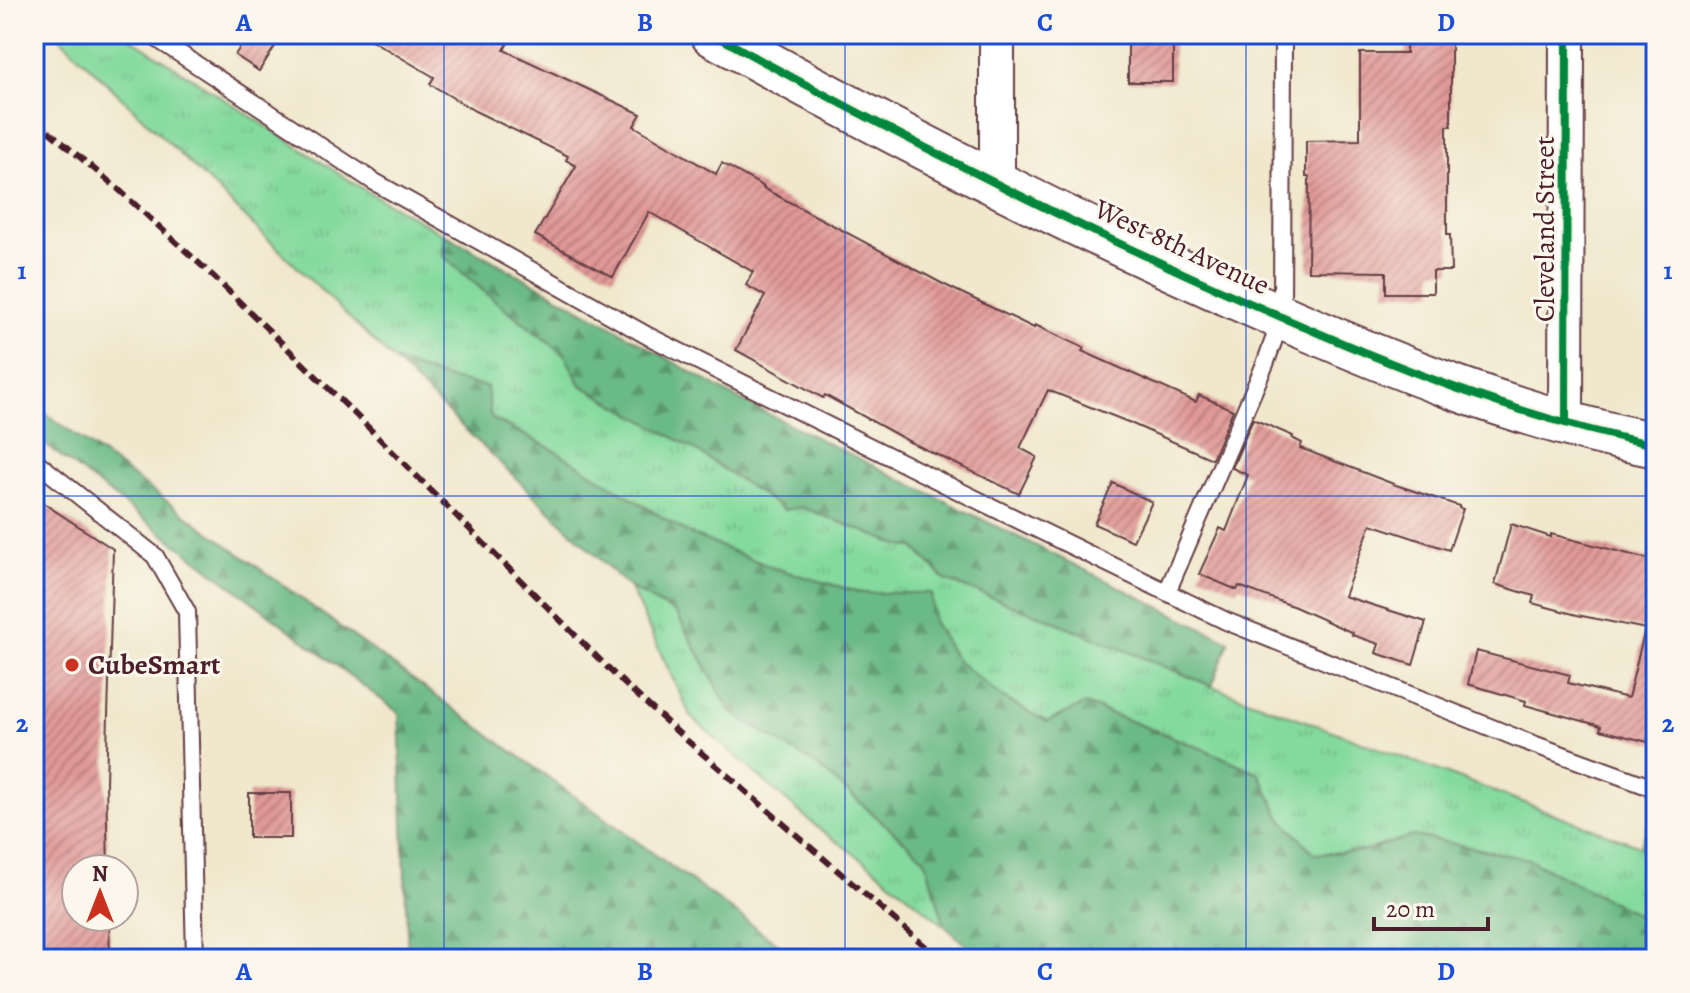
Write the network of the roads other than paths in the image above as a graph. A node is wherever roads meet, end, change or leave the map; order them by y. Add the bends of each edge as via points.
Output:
1 (150, 34) edge
2 (713, 34) edge
3 (997, 34) edge
4 (1283, 34) edge
5 (1567, 34) edge
6 (997, 185) junction
7 (1282, 317) junction
8 (1566, 423) junction
9 (1656, 445) edge
10 (34, 460) edge
11 (1167, 592) junction
12 (1656, 789) edge
13 (195, 959) edge

1 - 11 lane via 373,181 648,336
2 - 6 street, West 8th Avenue
3 - 6 street
4 - 7 lane
5 - 8 street, Cleveland Street
6 - 7 street, West 8th Avenue
7 - 8 street, West 8th Avenue via 1423,377
7 - 11 lane
8 - 9 street, West 8th Avenue
10 - 13 lane via 155,556 187,612
11 - 12 lane via 1226,621

